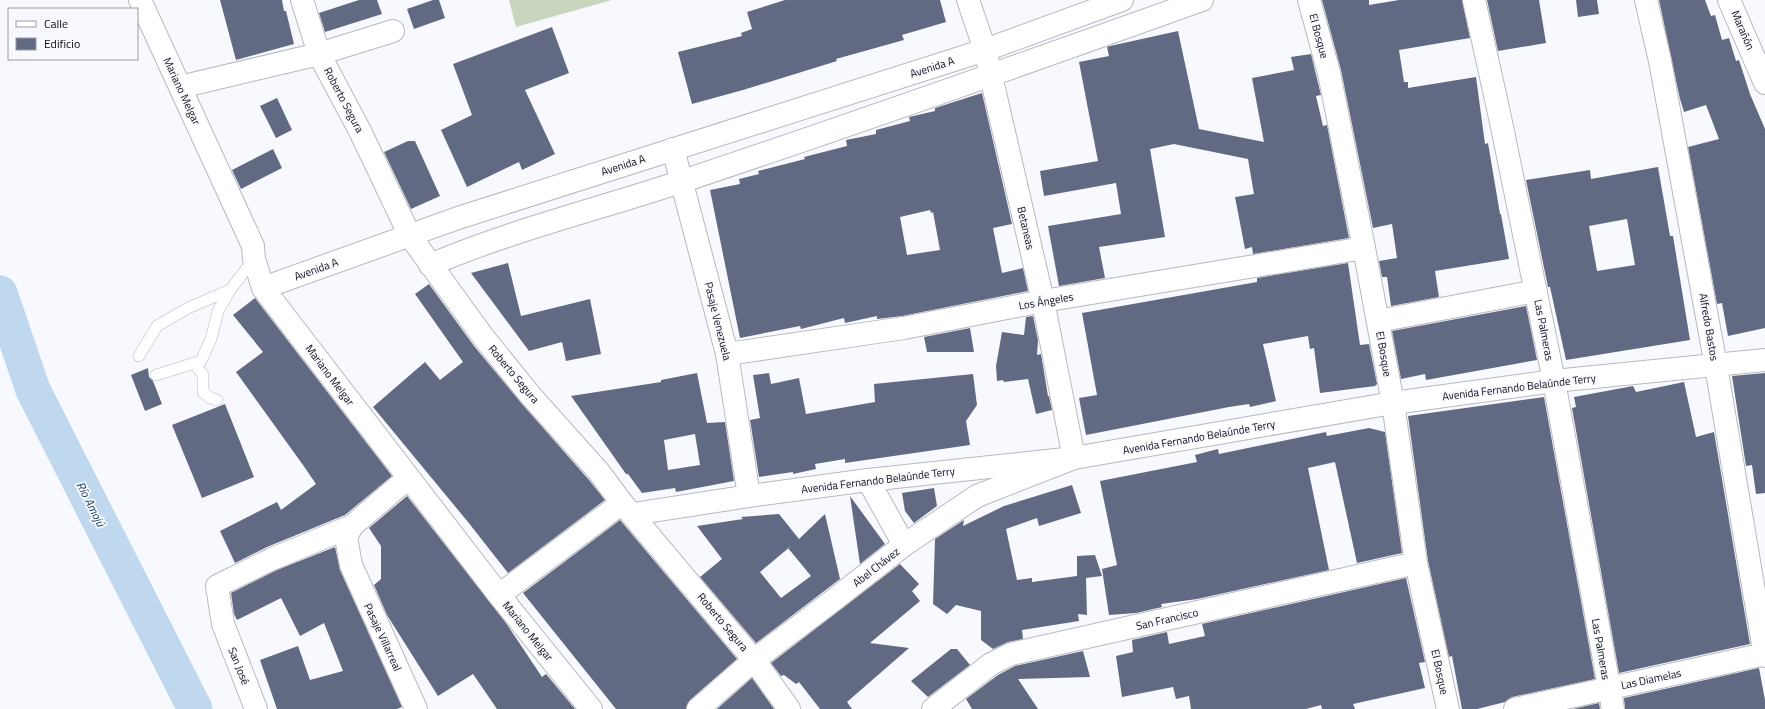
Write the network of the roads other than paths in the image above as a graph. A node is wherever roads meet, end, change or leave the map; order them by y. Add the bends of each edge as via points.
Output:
1 (140, 0) edge
2 (302, 0) edge
3 (968, 0) edge
4 (1122, 0) edge
5 (1202, 0) edge
6 (1309, 0) edge
7 (1474, 0) edge
8 (1646, 0) edge
9 (1730, 0) edge
10 (393, 31) dead end
11 (985, 50) junction
12 (319, 54) junction
13 (991, 75) junction
14 (1765, 83) edge
15 (180, 88) junction
16 (673, 149) junction
17 (682, 181) junction
18 (410, 236) junction
19 (1364, 248) junction
20 (254, 259) junction
21 (430, 265) junction
22 (263, 288) junction
23 (230, 290) junction
24 (1536, 291) junction
25 (1043, 301) junction
26 (1378, 321) junction
27 (727, 354) junction
28 (138, 356) dead end
29 (1765, 360) edge
30 (195, 364) junction
31 (1716, 366) junction
32 (156, 375) dead end
33 (1554, 381) junction
34 (217, 400) dead end
35 (1393, 403) junction
36 (1074, 458) junction
37 (408, 478) junction
38 (868, 480) junction
39 (749, 496) junction
40 (628, 508) junction
41 (352, 526) junction
42 (904, 545) junction
43 (1416, 563) junction
44 (499, 595) junction
45 (1765, 655) edge
46 (754, 660) junction
47 (1608, 688) junction
48 (256, 709) edge
49 (416, 709) edge
50 (591, 709) edge
51 (698, 709) edge
52 (789, 709) edge
53 (933, 709) edge
54 (1448, 709) edge
55 (1515, 709) edge
56 (1613, 709) edge

1 - 15 street, Mariano Melgar
2 - 12 street, Roberto Segura
3 - 11 street, Betaneas
4 - 11 street, Avenida A
5 - 13 street
6 - 19 street, El Bosque via 1329,73
7 - 24 street, Las Palmeras
8 - 31 street, Alfredo Bastos via 1660,61
9 - 14 street, Marañón
10 - 12 street
11 - 13 street, Betaneas
11 - 16 street, Avenida A
12 - 15 street
12 - 18 street, Roberto Segura via 360,131
13 - 17 street
13 - 25 street, Betaneas
15 - 20 street, Mariano Melgar via 253,246
16 - 17 street, Pasaje Venezuela
16 - 18 street, Avenida A via 458,218
17 - 21 street via 478,245
17 - 27 street, Pasaje Venezuela
18 - 21 street, Roberto Segura
18 - 22 street, Avenida A
19 - 25 street, Los Ángeles
19 - 26 street, El Bosque
20 - 22 street, Mariano Melgar
20 - 23 lane
21 - 40 street, Roberto Segura via 531,396
22 - 37 street, Mariano Melgar
23 - 28 lane via 188,308 157,326
23 - 30 lane via 218,310 211,339 201,362
24 - 26 street
24 - 33 street, Las Palmeras
25 - 27 street, Los Ángeles via 904,328
25 - 36 street, Betaneas
26 - 35 street, El Bosque
27 - 39 street, Pasaje Venezuela
29 - 31 street, Avenida Fernando Belaúnde Terry
30 - 32 lane
30 - 34 lane via 203,375 203,392
31 - 33 street, Avenida Fernando Belaúnde Terry
31 - 45 street, Alfredo Bastos
33 - 35 street, Avenida Fernando Belaúnde Terry
33 - 47 street, Las Palmeras
35 - 36 street, Avenida Fernando Belaúnde Terry
35 - 43 street, El Bosque
36 - 38 street, Avenida Fernando Belaúnde Terry
36 - 42 street, Abel Chávez via 977,496
37 - 41 street
37 - 44 street, Mariano Melgar
38 - 39 street, Avenida Fernando Belaúnde Terry
38 - 42 street
39 - 40 street, Avenida Fernando Belaúnde Terry
40 - 44 street
40 - 46 street, Roberto Segura
41 - 48 street, San José via 272,559 217,586 223,624
41 - 49 street, Pasaje Villarreal via 346,537 351,565
42 - 46 street, Abel Chávez
43 - 53 street, San Francisco via 1011,654 991,664
43 - 54 street, El Bosque
44 - 50 street, Mariano Melgar
45 - 47 street, Las Diamelas
46 - 51 street, Abel Chávez
46 - 52 street, Roberto Segura
47 - 55 street, Las Diamelas
47 - 56 street, Las Palmeras

